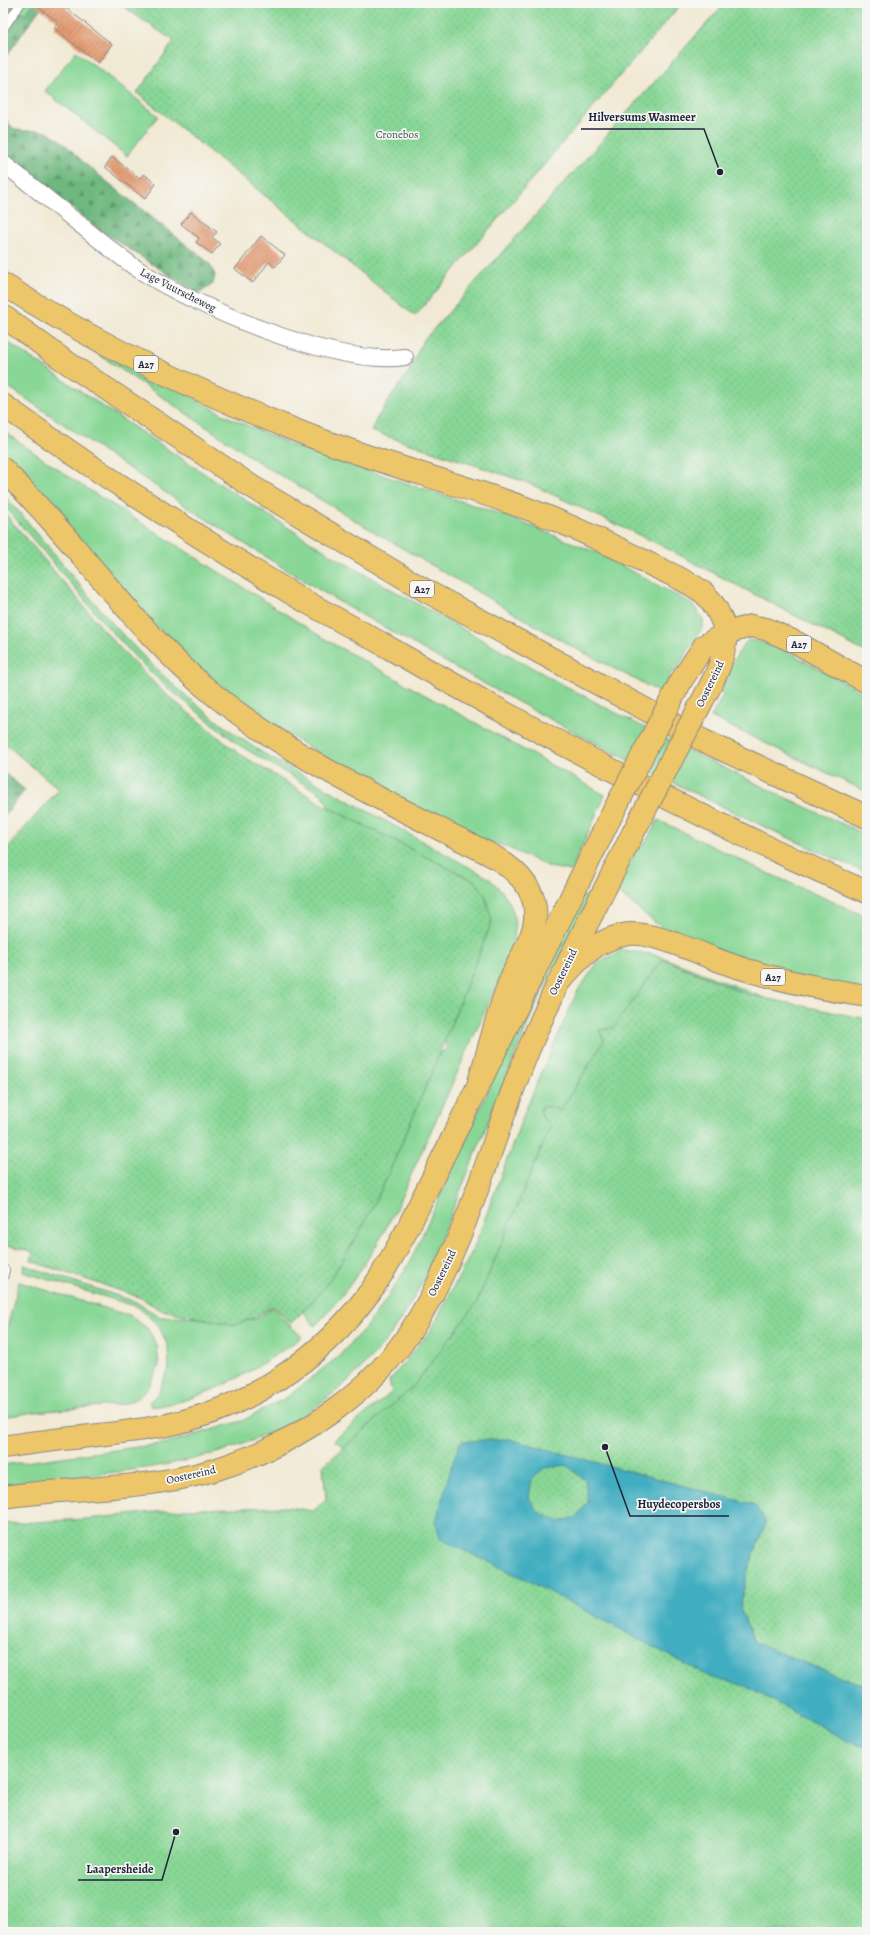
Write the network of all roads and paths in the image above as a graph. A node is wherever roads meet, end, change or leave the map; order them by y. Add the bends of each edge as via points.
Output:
1 (21, 3) edge
2 (3, 29) edge
3 (3, 163) edge
4 (3, 284) edge
5 (3, 316) edge
6 (405, 357) dead end
7 (3, 405) edge
8 (3, 469) edge
9 (726, 633) junction
10 (867, 682) edge
11 (867, 817) edge
12 (867, 892) edge
13 (557, 984) junction
14 (867, 996) edge
15 (479, 1082) junction
16 (3, 1270) edge
17 (3, 1278) edge
18 (3, 1447) edge
19 (3, 1497) edge

1 - 2 lane
3 - 6 street, Lage Vuurscheweg via 136,268 196,302 318,348 354,356 389,359
4 - 9 main road, A27 via 106,344 177,379 296,431 528,509 596,537 703,593 718,610
5 - 11 main road, A27 via 251,486 428,592 704,741
7 - 12 main road via 204,539 458,689 673,802
8 - 15 main road via 49,518 138,622 213,694 289,747 493,856 508,865 523,880 531,892 535,922 509,983
9 - 10 main road, A27 via 751,626 766,629 797,643
9 - 13 main road, Oostereind, bridge via 722,662
9 - 15 main road, Oostereind, bridge via 704,646 681,681
13 - 14 main road, A27 via 591,948 617,936 646,934 758,973
13 - 19 main road, Oostereind via 527,1053 460,1234 435,1289 398,1349 358,1392 291,1439 229,1466 168,1480
15 - 18 main road, Oostereind via 407,1230 371,1291 336,1332 310,1357 262,1390 211,1413 162,1426
16 - 17 lane

